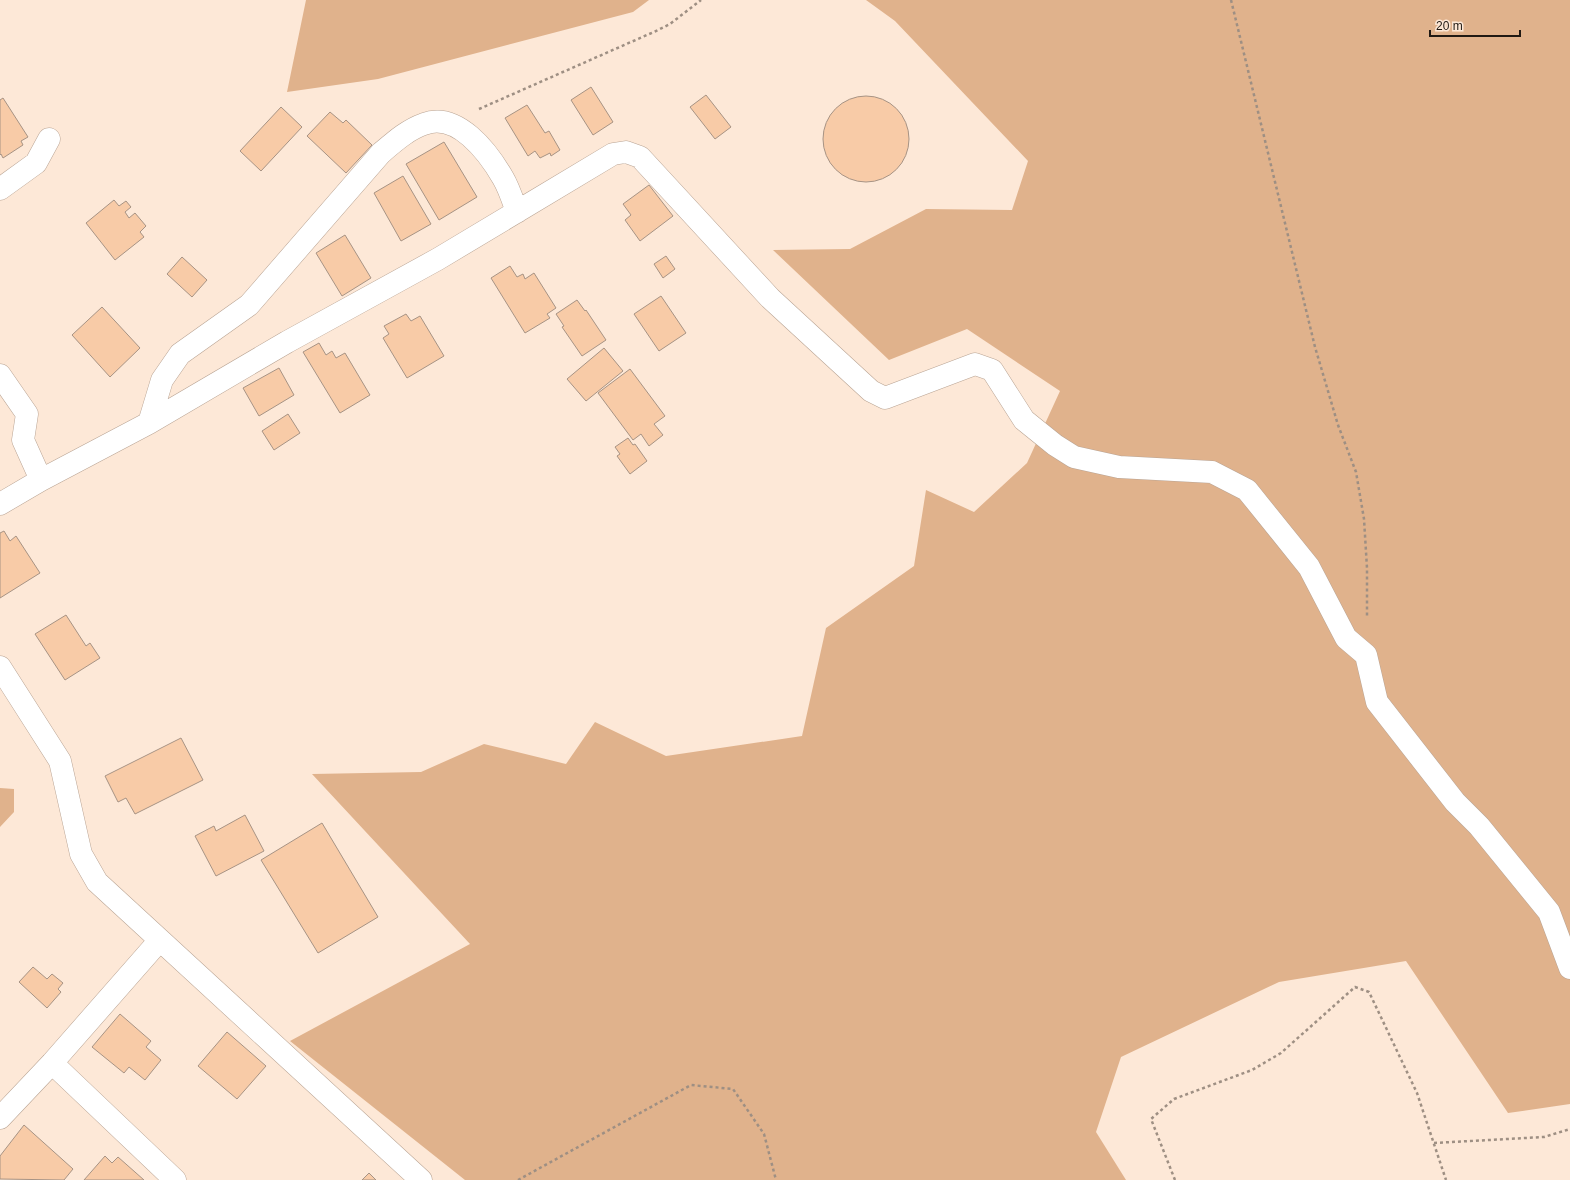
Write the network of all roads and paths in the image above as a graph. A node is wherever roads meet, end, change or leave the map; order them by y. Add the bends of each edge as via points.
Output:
1 (701, 0) edge
2 (1231, 0) edge
3 (449, 122) junction
4 (49, 139) dead end
5 (0, 189) edge
6 (517, 212) junction
7 (0, 375) edge
8 (150, 424) junction
9 (41, 480) junction
10 (0, 504) edge
11 (1366, 655) junction
12 (0, 667) edge
13 (159, 941) junction
14 (1570, 968) edge
15 (52, 1063) junction
16 (0, 1118) edge
17 (1570, 1129) edge
18 (1434, 1143) junction
19 (175, 1180) edge
20 (421, 1180) edge
21 (518, 1180) edge
22 (776, 1180) edge
23 (1175, 1180) edge
24 (1446, 1180) edge

1 - 3 path via 670,24 656,31
2 - 11 path via 1315,347 1338,426 1356,472 1364,519 1367,568
3 - 6 street via 474,139 503,178
3 - 8 street via 424,123 400,137 381,153 249,305 180,354 162,380
4 - 5 street via 36,163
6 - 8 street via 438,259 287,342
6 - 11 street via 613,154 626,152 640,157 770,298 871,391 885,398 975,364 992,370 1024,420 1055,445 1074,456 1119,467 1212,472 1247,490 1309,567 1346,638
7 - 9 street via 27,414 23,440
8 - 9 street
9 - 10 street
11 - 14 street via 1377,702 1455,802 1480,826 1549,912
12 - 13 street via 60,761 81,854 97,882
13 - 15 street
13 - 20 street
15 - 16 street
15 - 19 street
17 - 18 path via 1544,1137
18 - 23 path via 1417,1093 1368,992 1355,987 1282,1053 1252,1070 1174,1099 1151,1119
18 - 24 path
21 - 22 path via 691,1085 734,1089 764,1134

